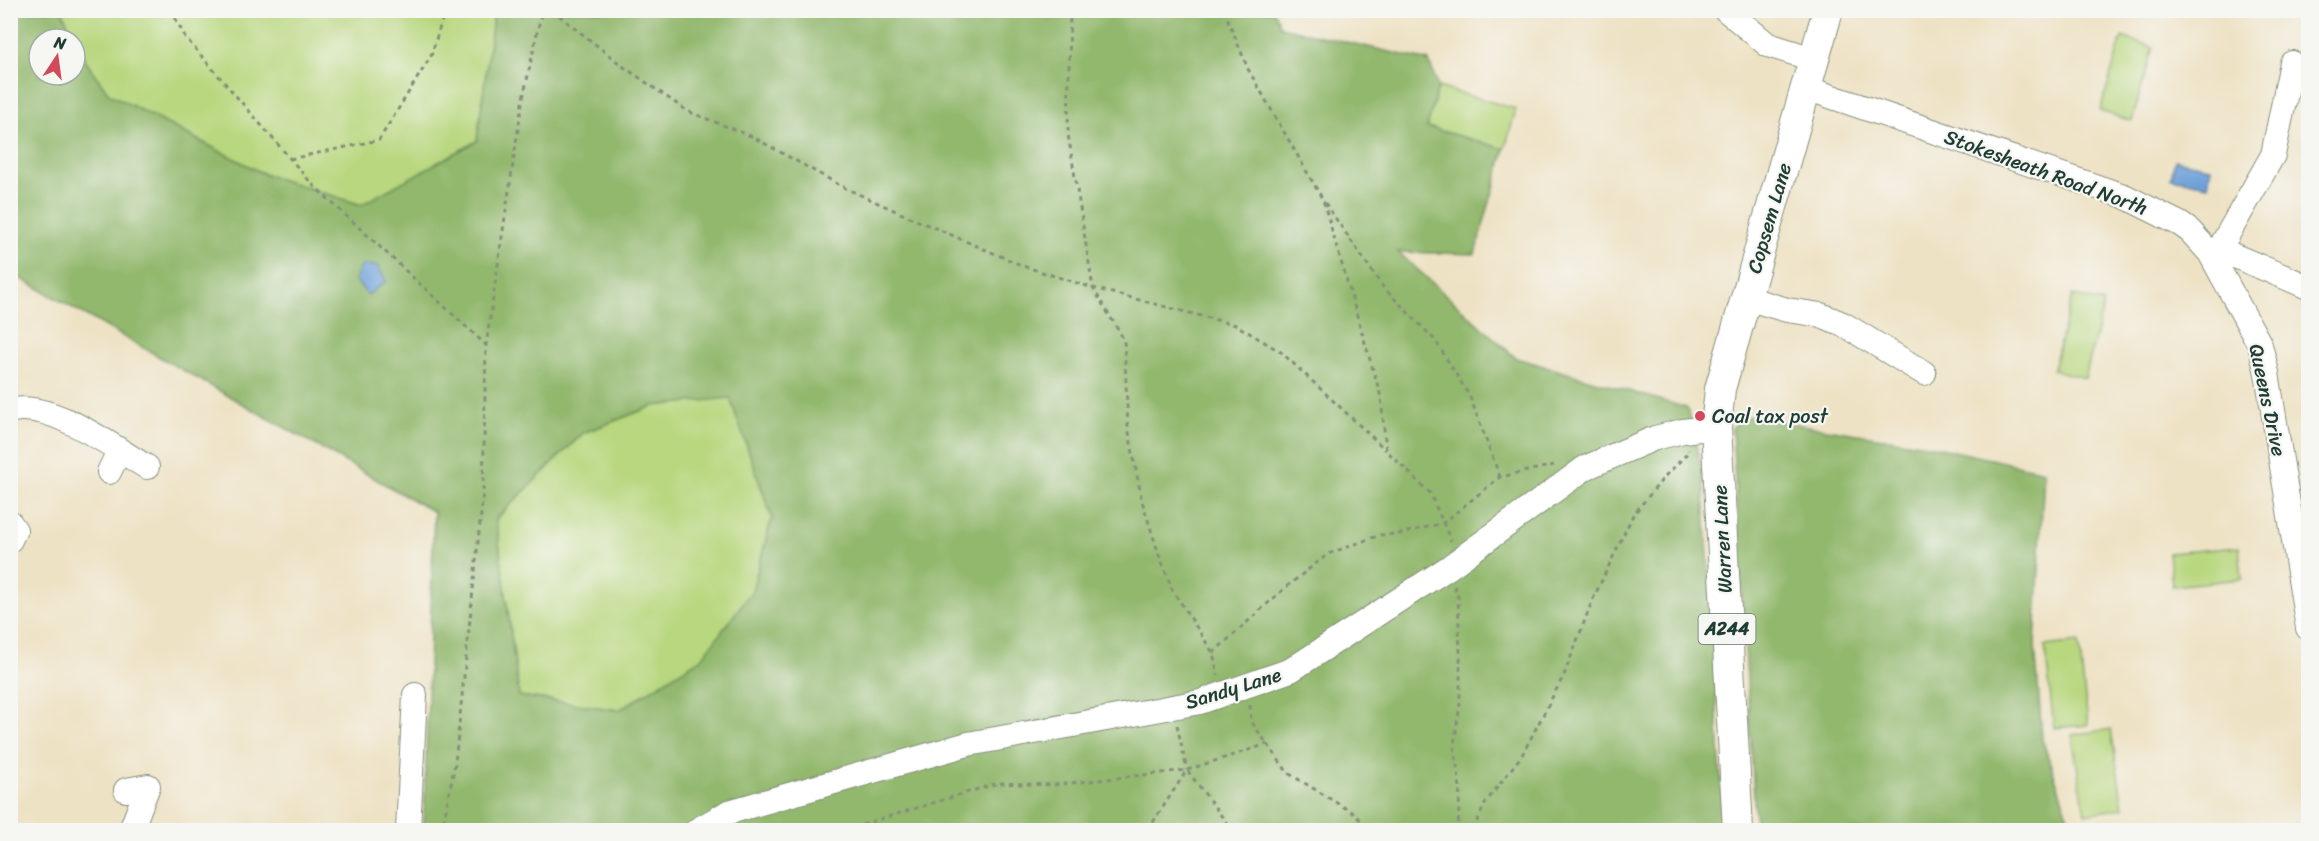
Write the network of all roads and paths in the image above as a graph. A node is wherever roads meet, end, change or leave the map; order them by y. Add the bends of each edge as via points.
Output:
1 (171, 10) edge
2 (445, 10) edge
3 (542, 10) edge
4 (552, 10) edge
5 (1070, 10) edge
6 (1224, 10) edge
7 (1726, 10) edge
8 (1828, 10) edge
9 (1814, 59) junction
10 (2292, 63) dead end
11 (1806, 88) junction
12 (290, 159) junction
13 (1323, 200) junction
14 (2216, 252) junction
15 (2308, 287) edge
16 (1093, 288) junction
17 (1746, 298) junction
18 (486, 345) junction
19 (1924, 373) dead end
20 (10, 411) edge
21 (1716, 427) junction
22 (1683, 431) junction
23 (1386, 450) junction
24 (1564, 463) dead end
25 (147, 467) dead end
26 (1500, 477) junction
27 (10, 523) edge
28 (1443, 523) junction
29 (10, 540) edge
30 (1448, 568) junction
31 (2308, 628) edge
32 (1248, 685) junction
33 (415, 695) dead end
34 (1172, 707) junction
35 (1267, 744) junction
36 (1187, 770) junction
37 (126, 790) dead end
38 (131, 831) edge
39 (408, 831) edge
40 (442, 831) edge
41 (697, 831) edge
42 (845, 831) edge
43 (1148, 831) edge
44 (1230, 831) edge
45 (1371, 831) edge
46 (1458, 831) edge
47 (1473, 831) edge
48 (1738, 831) edge

1 - 12 path via 185,37
2 - 12 path via 431,56 379,140
3 - 18 path via 522,103
4 - 16 path via 687,111 753,137 845,188 957,238 1026,267
5 - 16 path via 1068,134
6 - 13 path via 1248,69
7 - 9 street via 1768,45
8 - 9 main road, Copsem Lane / A244
9 - 11 main road, Copsem Lane / A244
10 - 14 street via 2273,155
11 - 14 street, Stokesheath Road North via 2124,196 2180,224
11 - 17 main road, Copsem Lane / A244
12 - 18 path via 313,185
13 - 23 path via 1381,397
13 - 26 path via 1383,287 1435,340 1470,397
14 - 15 street, Stokesheath Road North
14 - 31 street, Queens Drive via 2259,345 2267,373
16 - 23 path via 1236,325 1281,352
16 - 28 path via 1124,340 1128,427 1142,501 1158,552 1172,589 1214,653 1328,554 1380,535
17 - 19 street via 1843,324
17 - 21 main road, Copsem Lane / A244 via 1720,389
18 - 40 path via 483,494 455,763
20 - 25 street via 21,408 51,414 114,461
21 - 22 street, Sandy Lane
21 - 48 main road, Warren Lane / A244
22 - 30 street, Sandy Lane via 1655,438 1585,468
22 - 47 path via 1689,452 1633,515 1593,599 1564,675 1522,755 1485,802
23 - 28 path via 1430,493
24 - 26 path
26 - 28 path
27 - 29 street via 15,530
30 - 32 street, Sandy Lane via 1291,670
30 - 46 path via 1458,597 1460,703 1454,745 1460,787
32 - 34 street, Sandy Lane
32 - 35 path via 1251,721
33 - 39 street
34 - 36 path
34 - 41 street, Sandy Lane via 968,744 729,812
35 - 36 path
35 - 45 path via 1287,773 1352,812
36 - 42 path via 1053,784 998,783
36 - 43 path
36 - 44 path
37 - 38 street via 148,786

